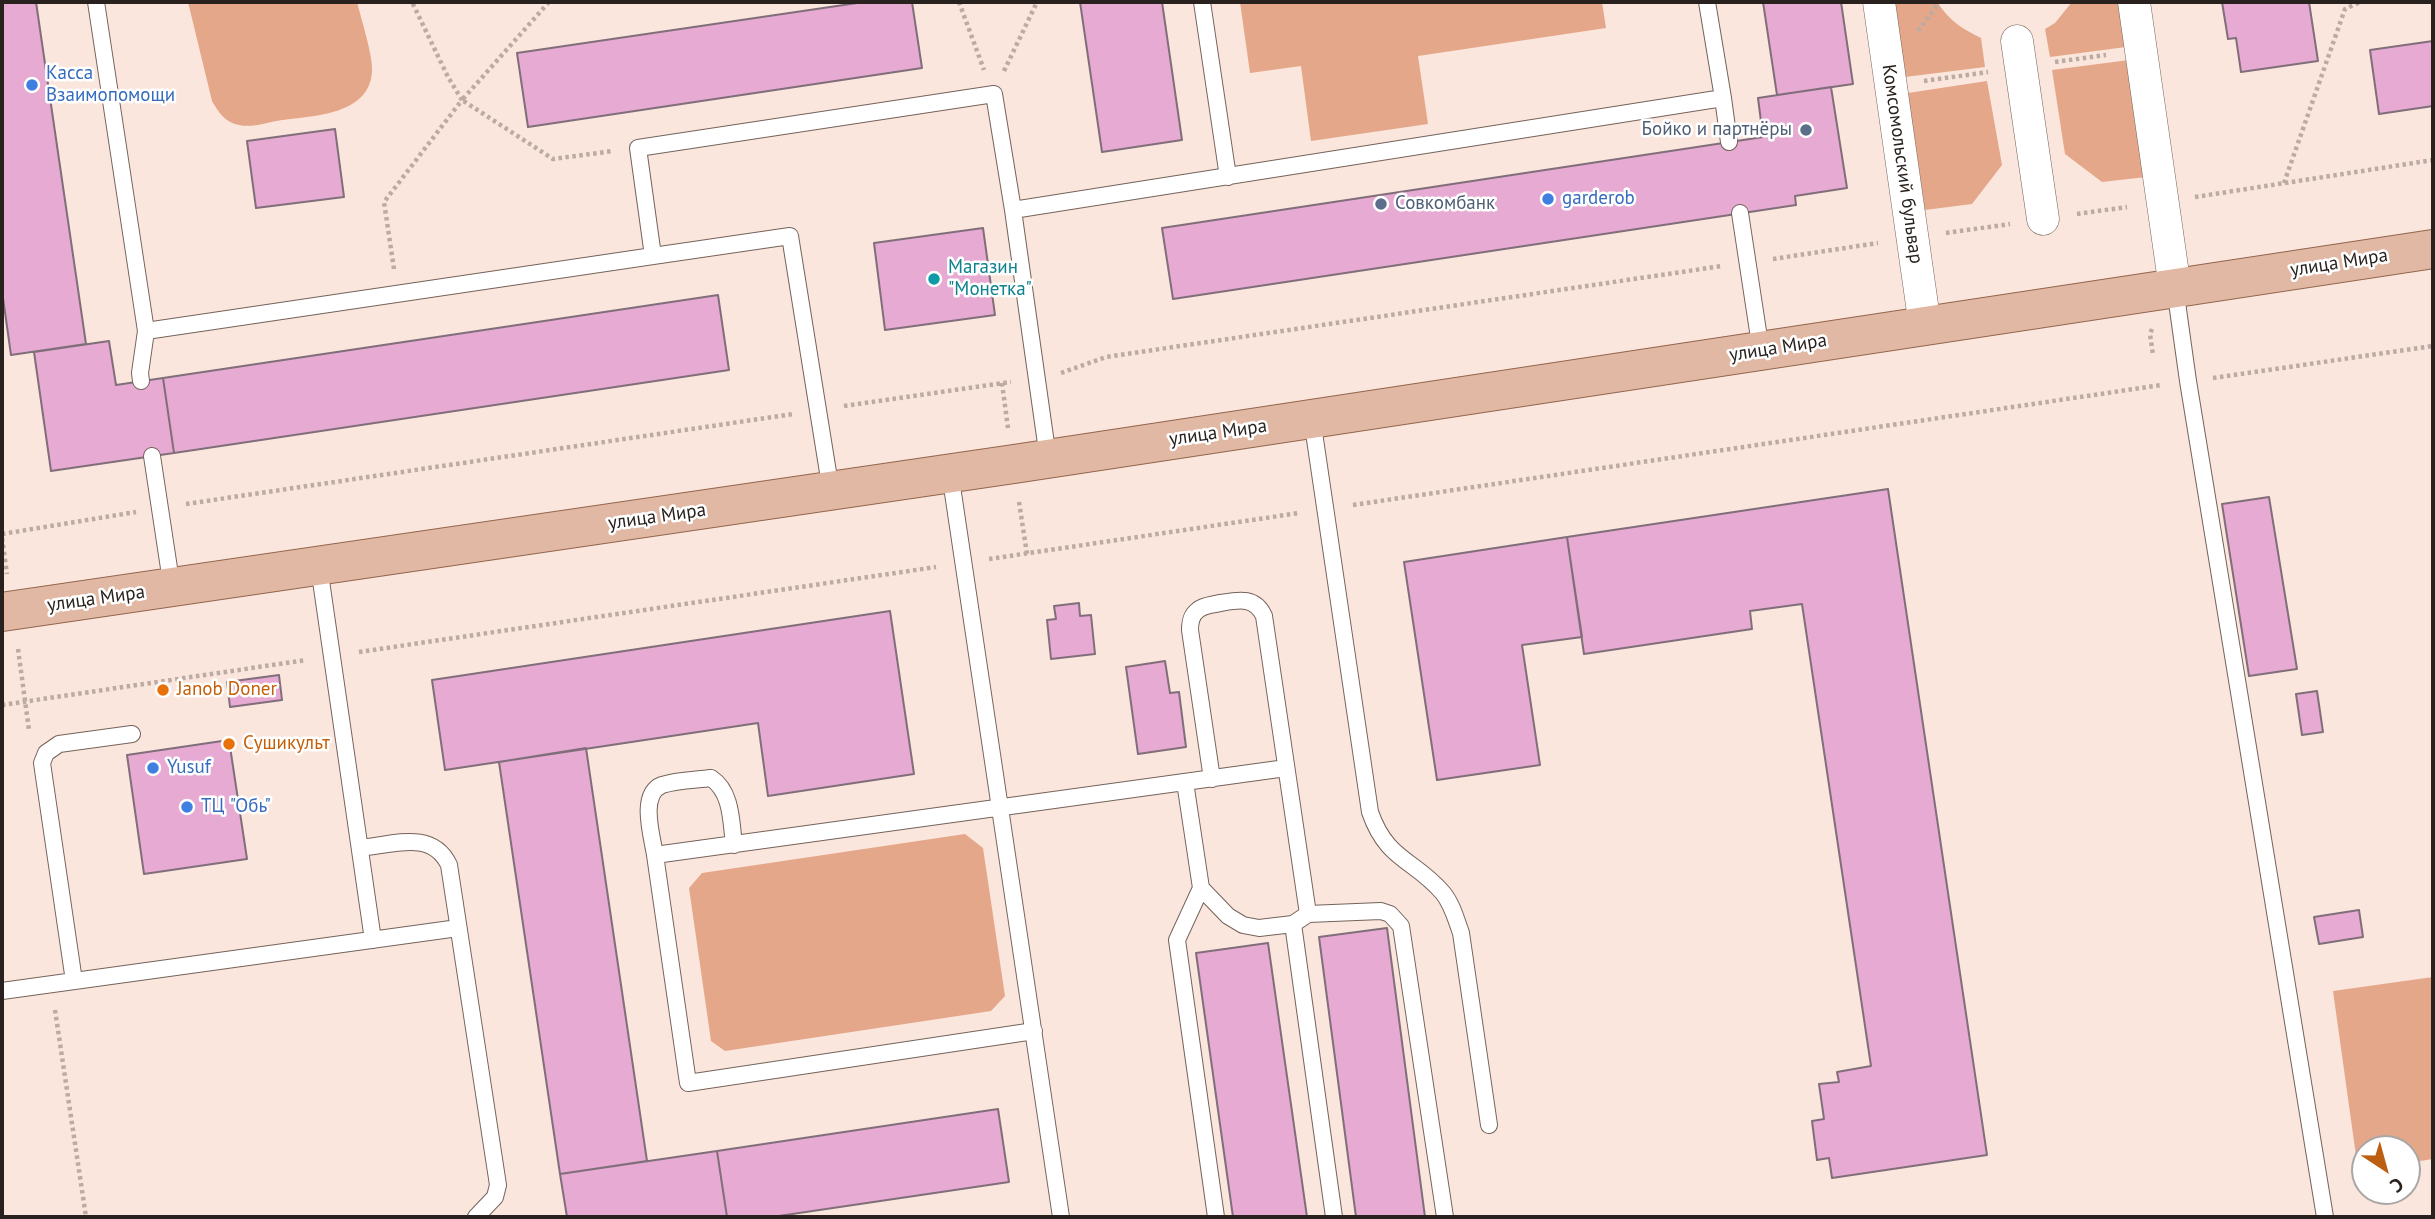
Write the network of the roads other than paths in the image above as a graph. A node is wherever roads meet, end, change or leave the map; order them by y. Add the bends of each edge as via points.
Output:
1 (96, 2) edge
2 (1202, 2) edge
3 (1707, 2) edge
4 (1879, 2) edge
5 (2134, 2) edge
6 (2017, 41) dead end
7 (1723, 98) junction
8 (1729, 142) dead end
9 (1228, 177) junction
10 (1013, 210) junction
11 (1740, 213) dead end
12 (2043, 219) road end
13 (2433, 249) edge
14 (653, 256) junction
15 (2175, 288) junction
16 (1925, 326) junction
17 (146, 331) junction
18 (1761, 351) junction
19 (141, 381) dead end
20 (1312, 419) junction
21 (152, 456) dead end
22 (1048, 458) junction
23 (950, 473) junction
24 (831, 491) junction
25 (319, 567) junction
26 (172, 588) junction
27 (2, 612) edge
28 (132, 734) dead end
29 (1286, 768) junction
30 (1212, 779) junction
31 (1185, 782) junction
32 (1000, 808) junction
33 (734, 845) junction
34 (360, 848) junction
35 (654, 855) junction
36 (1201, 888) junction
37 (1308, 914) junction
38 (1293, 924) junction
39 (458, 928) junction
40 (373, 940) junction
41 (74, 981) junction
42 (2, 991) edge
43 (1034, 1031) junction
44 (1489, 1125) dead end
45 (476, 1217) edge
46 (1061, 1217) edge
47 (1216, 1217) edge
48 (1334, 1217) edge
49 (1445, 1217) edge
50 (2325, 1217) edge

1 - 17 lane
2 - 9 lane
3 - 7 lane
4 - 16 street, Комсомольский бульвар
5 - 15 street
6 - 12 street
7 - 8 lane
7 - 9 lane
9 - 10 lane
10 - 14 lane via 994,94 638,148
10 - 22 lane
11 - 18 lane
13 - 15 main road, улица Мира
14 - 17 lane
14 - 24 lane via 790,236
15 - 16 main road, улица Мира
15 - 50 lane
16 - 18 main road, улица Мира
17 - 19 lane
18 - 20 main road, улица Мира
20 - 22 main road, улица Мира
20 - 44 lane via 1370,812 1384,842 1430,880 1454,911
21 - 26 lane
22 - 23 main road, улица Мира
23 - 24 main road, улица Мира
23 - 32 lane
24 - 25 main road, улица Мира
25 - 26 main road, улица Мира
25 - 34 lane
26 - 27 main road, улица Мира
28 - 41 lane via 59,744 46,753 42,763
29 - 30 lane
29 - 30 lane via 1261,608 1243,600 1208,605 1196,611 1190,630
29 - 37 lane
30 - 31 lane
31 - 32 lane
31 - 36 lane
32 - 33 lane
32 - 43 lane
33 - 35 lane
33 - 35 lane via 727,799 721,785 711,778 661,785 652,792 648,802
34 - 39 lane via 421,841 443,853 449,865
34 - 40 lane
35 - 43 lane via 688,1083
36 - 38 lane via 1243,925
36 - 47 lane via 1177,940
37 - 38 lane
37 - 49 lane via 1381,911 1401,926
38 - 48 lane
39 - 40 lane
39 - 45 lane via 498,1185 495,1197
40 - 41 lane
41 - 42 lane
43 - 46 lane

